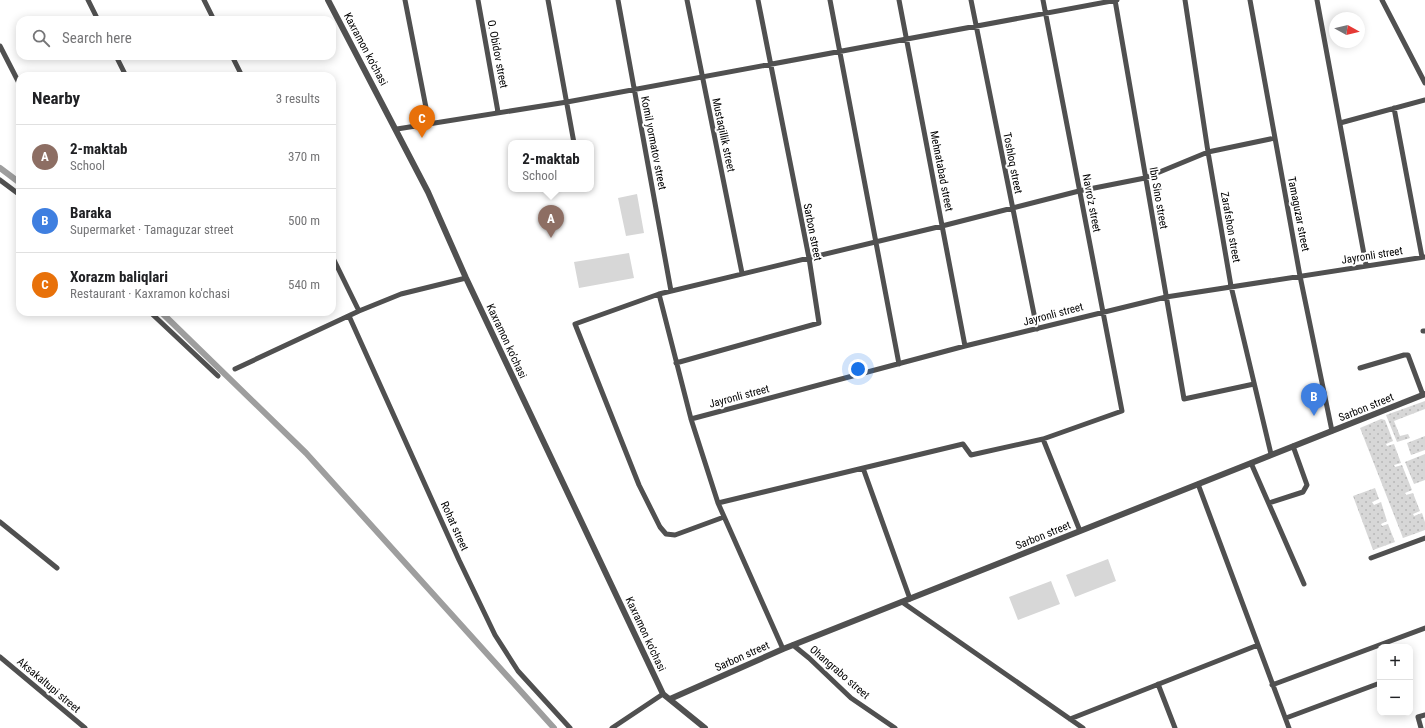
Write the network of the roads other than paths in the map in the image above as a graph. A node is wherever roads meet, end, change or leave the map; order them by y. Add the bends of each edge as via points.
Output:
1 (88, 0) edge
2 (204, 0) edge
3 (328, 0) edge
4 (332, 0) edge
5 (405, 0) edge
6 (478, 0) edge
7 (548, 0) edge
8 (618, 0) edge
9 (687, 0) edge
10 (758, 0) edge
11 (830, 0) edge
12 (899, 0) edge
13 (971, 0) edge
14 (1043, 0) edge
15 (1116, 0) edge
16 (1185, 0) edge
17 (1250, 0) edge
18 (1316, 0) edge
19 (1382, 0) edge
20 (334, 10) junction
21 (1045, 13) junction
22 (96, 16) edge
23 (212, 16) edge
24 (976, 27) junction
25 (907, 38) junction
26 (0, 46) edge
27 (840, 50) junction
28 (118, 60) edge
29 (234, 60) edge
30 (770, 64) junction
31 (124, 72) edge
32 (240, 72) edge
33 (16, 77) edge
34 (701, 77) junction
35 (1425, 83) edge
36 (634, 89) junction
37 (1425, 100) edge
38 (567, 102) junction
39 (1394, 108) junction
40 (498, 112) junction
41 (1340, 122) junction
42 (429, 123) junction
43 (397, 129) junction
44 (1275, 138) junction
45 (573, 140) edge
46 (1208, 152) junction
47 (1145, 178) junction
48 (0, 180) edge
49 (1079, 191) junction
50 (16, 192) edge
51 (1011, 207) junction
52 (942, 226) junction
53 (877, 241) junction
54 (1424, 257) edge
55 (809, 258) junction
56 (336, 264) edge
57 (1366, 265) junction
58 (742, 273) junction
59 (1300, 276) junction
60 (466, 278) junction
61 (1231, 286) junction
62 (671, 290) junction
63 (659, 294) junction
64 (1166, 297) junction
65 (359, 311) junction
66 (1103, 311) junction
67 (154, 316) edge
68 (349, 316) junction
69 (1037, 329) junction
70 (965, 346) junction
71 (676, 363) junction
72 (899, 364) junction
73 (1360, 368) dead end
74 (235, 369) dead end
75 (218, 376) dead end
76 (1254, 384) junction
77 (1424, 394) edge
78 (691, 419) junction
79 (1332, 431) junction
80 (1043, 439) junction
81 (1293, 446) junction
82 (1271, 454) junction
83 (1251, 462) junction
84 (863, 468) junction
85 (1198, 484) junction
86 (718, 503) junction
87 (1269, 503) junction
88 (724, 517) junction
89 (0, 522) edge
90 (1080, 531) junction
91 (1425, 538) edge
92 (1371, 558) dead end
93 (57, 568) dead end
94 (1304, 584) dead end
95 (910, 599) junction
96 (902, 602) junction
97 (1425, 628) edge
98 (793, 645) junction
99 (1258, 645) junction
100 (783, 649) junction
101 (0, 657) edge
102 (1158, 684) junction
103 (1377, 684) edge
104 (1272, 685) junction
105 (663, 694) junction
106 (670, 699) junction
107 (1425, 715) edge
108 (1286, 718) junction
109 (1070, 719) junction
110 (85, 728) edge
111 (570, 728) edge
112 (612, 728) edge
113 (705, 728) edge
114 (895, 728) edge
115 (1083, 728) edge
116 (1176, 728) edge
117 (1289, 728) edge
118 (1421, 728) edge

1 - 22 street
2 - 23 street
3 - 20 street, Kaxramon ko'chasi
4 - 20 street
5 - 42 street
6 - 40 street, O. Obidov street
7 - 38 street
8 - 36 street, Komil yormatov street
9 - 34 street, Mustaqillik street
10 - 30 street, Sarbon street
11 - 27 street
12 - 25 street, Mehnatаbаd street
13 - 24 street, Toshloq street
14 - 21 street, Navro'z street
15 - 21 street
15 - 47 street, Ibn Sino street
16 - 46 street, Zarafshon street
17 - 44 street, Tamaguzar street
18 - 41 street
19 - 35 street
20 - 43 street, Kaxramon ko'chasi
21 - 24 street
21 - 49 street, Navro'z street
24 - 25 street
24 - 51 street, Toshloq street
25 - 27 street
25 - 52 street, Mehnatаbаd street
26 - 33 street
27 - 30 street
27 - 53 street
28 - 31 street
29 - 32 street
30 - 34 street
30 - 55 street, Sarbon street
34 - 36 street
34 - 58 street, Mustaqillik street
36 - 38 street
36 - 62 street, Komil yormatov street
37 - 39 street
38 - 40 street
38 - 45 street
39 - 41 street
39 - 54 street
40 - 42 street
41 - 57 street
42 - 43 street
43 - 60 street, Kaxramon ko'chasi
44 - 46 street
44 - 59 street, Tamaguzar street
46 - 47 street
46 - 61 street, Zarafshon street
47 - 49 street
47 - 64 street, Ibn Sino street
48 - 50 street
49 - 51 street
49 - 66 street, Navro'z street
51 - 52 street
51 - 69 street, Toshloq street
52 - 53 street
52 - 70 street, Mehnatаbаd street
53 - 55 street
53 - 72 street
54 - 57 street, Jayronli street
55 - 58 street
55 - 71 street, Sarbon street via 819,323
56 - 65 street
57 - 59 street, Jayronli street
58 - 62 street
59 - 61 street, Jayronli street
59 - 79 street, Tamaguzar street
60 - 65 street via 401,294
60 - 105 street, Kaxramon ko'chasi
61 - 64 street, Jayronli street
61 - 76 street, Zarafshon street
62 - 63 street
63 - 71 street
63 - 88 street via 575,324 639,485 660,527 666,534 675,535
64 - 66 street, Jayronli street
64 - 76 street, Ibn Sino street via 1184,399
65 - 68 street
66 - 69 street, Jayronli street
66 - 80 street, Navro'z street via 1122,411
67 - 75 street
68 - 74 street
68 - 111 street, Rohat street via 495,635 518,671
69 - 70 street, Jayronli street
70 - 72 street, Jayronli street
71 - 78 street
72 - 78 street, Jayronli street
73 - 77 street via 1408,355
76 - 82 street, Zarafshon street
77 - 79 street, Sarbon street
78 - 86 street
79 - 81 street, Sarbon street
80 - 84 street via 971,455 963,444
80 - 90 street
81 - 82 street, Sarbon street
81 - 87 street via 1307,485 1302,492
82 - 83 street, Sarbon street
83 - 85 street, Sarbon street
83 - 87 street
84 - 86 street
84 - 95 street
85 - 90 street, Sarbon street
85 - 99 street
86 - 88 street
87 - 94 street
88 - 100 street
89 - 93 street
90 - 95 street, Sarbon street
91 - 92 street
95 - 96 street, Sarbon street
96 - 98 street, Sarbon street
96 - 109 street
97 - 104 street
98 - 100 street, Sarbon street
98 - 114 street, Ohangrabo street via 852,698
99 - 102 street
99 - 104 street
100 - 106 street, Sarbon street
101 - 110 street, Aksakaltupi street
102 - 109 street
102 - 116 street
103 - 108 street
104 - 108 street
105 - 106 street
105 - 112 street
106 - 113 street
107 - 118 street via 1418,717
108 - 117 street
109 - 115 street

